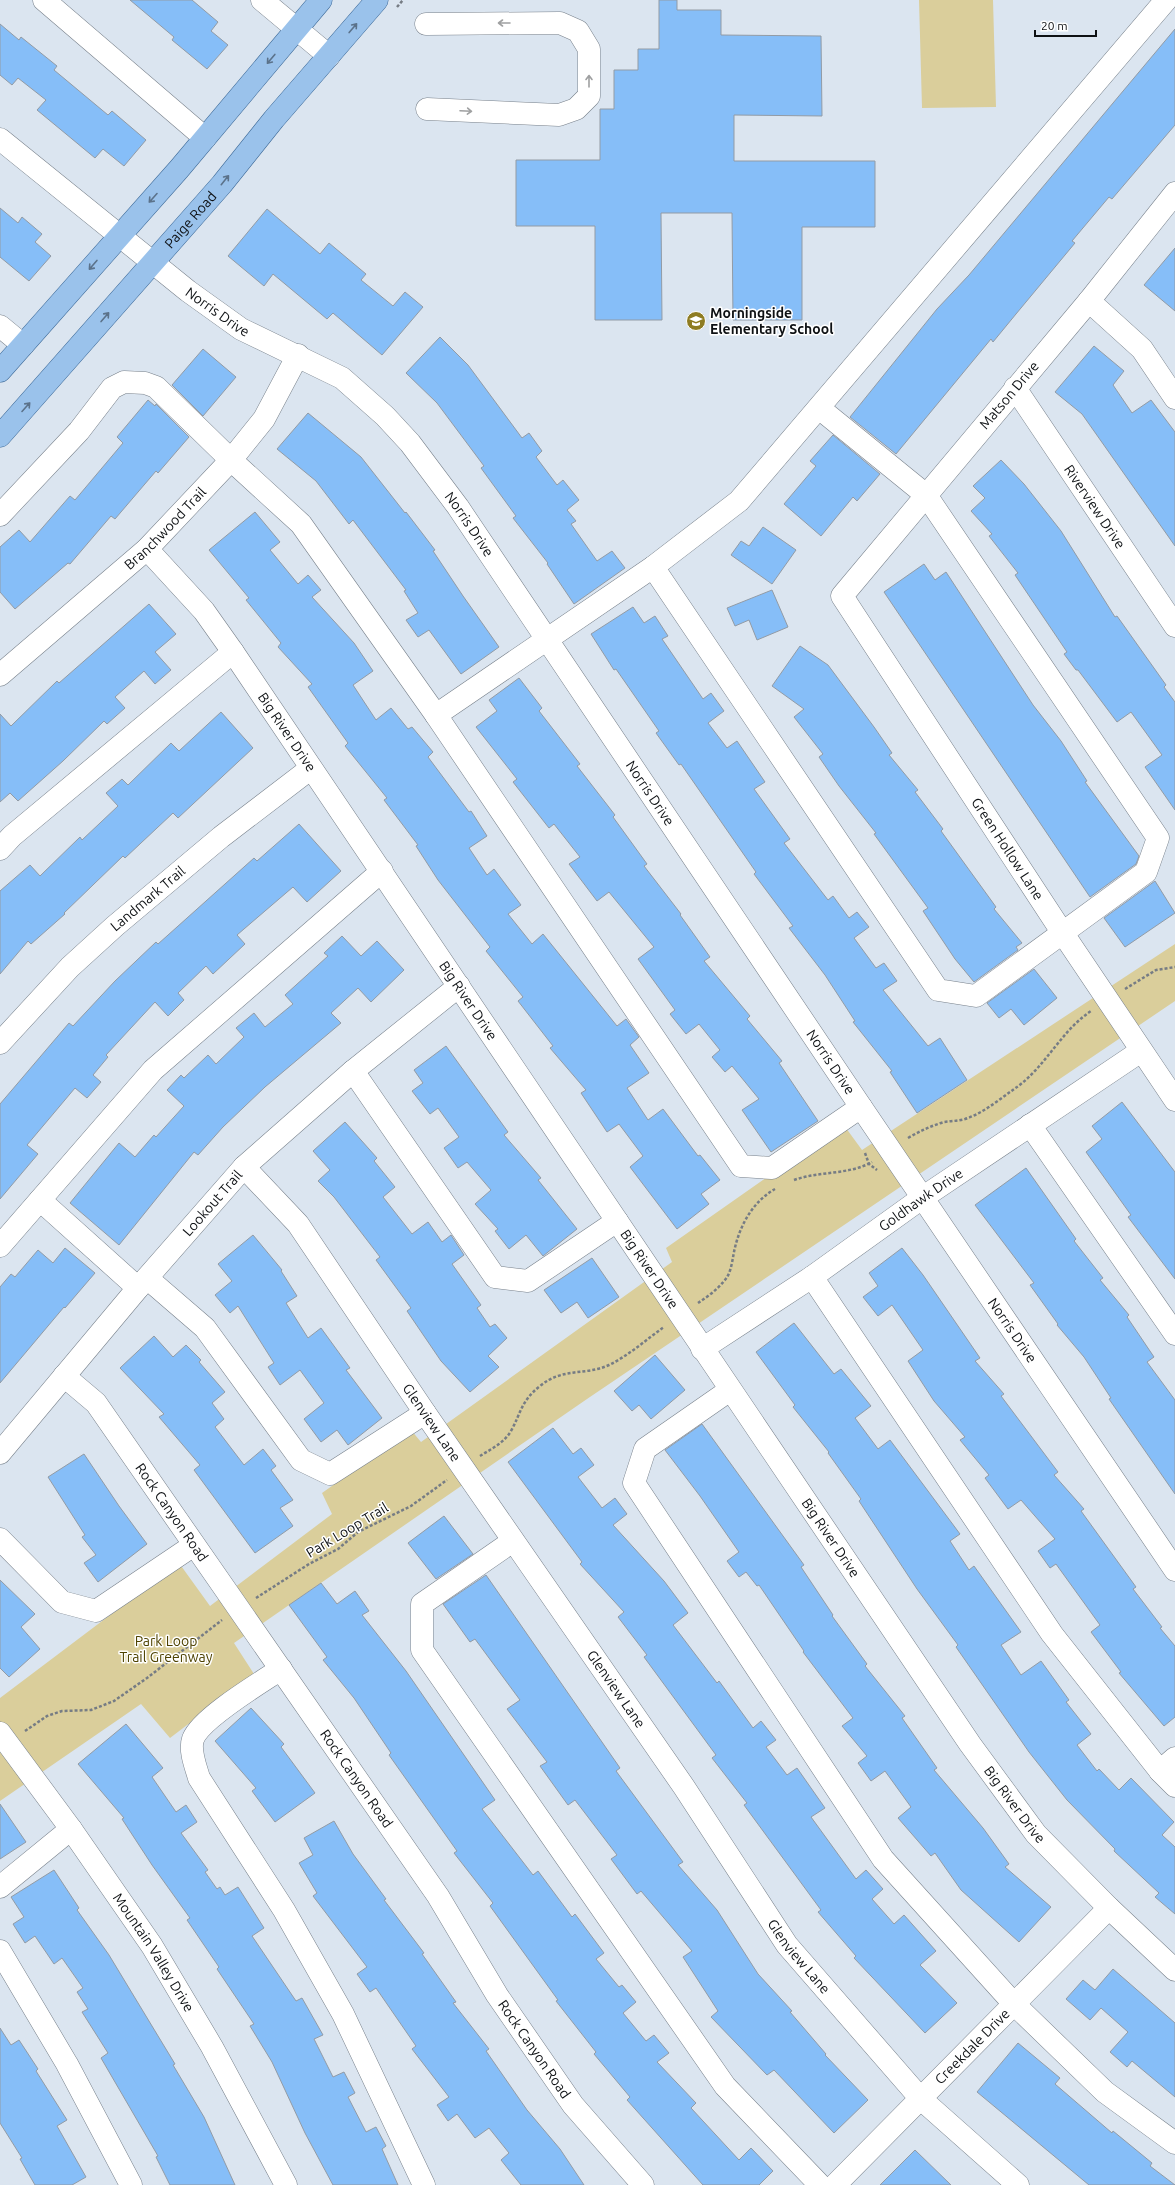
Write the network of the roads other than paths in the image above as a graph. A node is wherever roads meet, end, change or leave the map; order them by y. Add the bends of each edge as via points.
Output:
1 (44, 0) edge
2 (262, 0) edge
3 (321, 0) edge
4 (376, 0) edge
5 (1166, 0) edge
6 (426, 24) dead end
7 (296, 29) junction
8 (329, 56) junction
9 (427, 109) dead end
10 (205, 138) junction
11 (0, 139) edge
12 (1174, 195) edge
13 (119, 236) junction
14 (154, 263) junction
15 (1089, 301) junction
16 (0, 326) edge
17 (23, 345) junction
18 (298, 355) junction
19 (0, 371) edge
20 (1015, 388) junction
21 (1175, 398) edge
22 (819, 408) junction
23 (0, 436) edge
24 (230, 460) junction
25 (926, 495) junction
26 (0, 516) edge
27 (147, 549) junction
28 (653, 567) junction
29 (842, 596) joint
30 (1175, 626) edge
31 (546, 638) junction
32 (233, 652) junction
33 (0, 675) edge
34 (436, 714) junction
35 (310, 769) junction
36 (0, 849) edge
37 (382, 871) junction
38 (1062, 932) junction
39 (459, 986) junction
40 (0, 1043) edge
41 (1141, 1050) junction
42 (353, 1071) junction
43 (1175, 1100) edge
44 (860, 1107) junction
45 (1030, 1125) junction
46 (244, 1167) junction
47 (922, 1198) junction
48 (40, 1200) junction
49 (617, 1221) junction
50 (0, 1246) edge
51 (812, 1277) junction
52 (143, 1283) junction
53 (1175, 1334) edge
54 (702, 1349) junction
55 (64, 1376) junction
56 (730, 1390) junction
57 (425, 1413) junction
58 (0, 1453) edge
59 (0, 1539) edge
60 (513, 1541) junction
61 (194, 1545) junction
62 (1175, 1570) edge
63 (281, 1669) junction
64 (10, 1733) edge
65 (1170, 1772) edge
66 (71, 1829) junction
67 (0, 1887) edge
68 (1109, 1908) junction
69 (0, 1951) edge
70 (1175, 1970) edge
71 (1014, 2004) junction
72 (921, 2099) junction
73 (1175, 2143) edge
74 (131, 2185) edge
75 (286, 2185) edge
76 (424, 2185) edge
77 (643, 2185) edge
78 (820, 2185) edge
79 (835, 2185) edge
80 (1018, 2185) edge

1 - 10 street
2 - 7 street
3 - 7 main road
8 -> 4 main road, Paige Road
5 - 22 street
9 -> 6 street via 559,115 576,109 589,96 589,49 578,31 560,23
7 - 8 street
7 -> 10 main road
14 -> 8 main road, Paige Road
10 -> 13 main road
11 - 13 street, Norris Drive
12 - 15 street, Matson Drive
13 - 14 street, Norris Drive
13 -> 17 main road
14 - 18 street, Norris Drive via 241,329
23 -> 14 main road, Paige Road
15 - 20 street, Matson Drive
15 - 21 street via 1142,349
16 - 17 street
17 - 19 main road
18 - 24 street, Branchwood Trail via 264,419
18 - 31 street, Norris Drive via 342,378 386,416 410,443 458,507
20 - 25 street, Matson Drive
20 - 30 street, Riverview Drive
22 - 25 street
22 - 28 street via 739,501
24 - 26 street via 156,387 145,383 124,382 112,388 79,431
24 - 27 street, Branchwood Trail
24 - 34 street via 301,524
25 - 29 street, Matson Drive
25 - 38 street via 1158,838 1146,872
27 - 32 street, Big River Drive via 204,611
27 - 33 street, Branchwood Trail
28 - 31 street
28 - 38 street via 938,990 976,996
29 - 38 street, Green Hollow Lane
31 - 34 street
31 - 44 street, Norris Drive
32 - 35 street, Big River Drive
32 - 36 street via 12,836
34 - 44 street via 741,1166 772,1168
35 - 37 street, Big River Drive
35 - 40 street, Landmark Trail via 221,837 115,926 70,967
37 - 39 street, Big River Drive
37 - 48 street via 153,1070
38 - 41 street, Green Hollow Lane
39 - 42 street, Lookout Trail
39 - 49 street, Big River Drive
41 - 43 street, Green Hollow Lane
41 - 45 street, Goldhawk Drive
42 - 46 street, Lookout Trail
42 - 49 street via 494,1277 528,1281
44 - 47 street, Norris Drive
45 - 47 street, Goldhawk Drive
45 - 53 street
46 - 52 street, Lookout Trail
46 - 57 street, Glenview Lane via 298,1224
47 - 51 street, Goldhawk Drive
47 - 62 street, Norris Drive
48 - 50 street
48 - 52 street
49 - 54 street, Big River Drive
51 - 54 street, Goldhawk Drive
51 - 65 street via 1052,1634
52 - 55 street, Lookout Trail
52 - 57 street via 205,1328 301,1460 330,1474
54 - 56 street, Big River Drive
55 - 58 street, Lookout Trail
55 - 61 street, Rock Canyon Road via 96,1403
56 - 68 street, Big River Drive via 970,1744 1036,1834
56 - 71 street via 645,1449 634,1483 883,1859
57 - 60 street, Glenview Lane
59 - 61 street via 62,1602 96,1611
60 - 72 street, Glenview Lane via 684,1787 787,1945
60 - 78 street via 422,1604 422,1650 725,2086
61 - 63 street, Rock Canyon Road
63 - 76 street via 206,1721 193,1739 192,1754 199,1778 284,1910 343,2014
63 - 77 street, Rock Canyon Road via 438,1896 497,1995 573,2105
64 - 66 street, Mountain Valley Drive
66 - 67 street
66 - 75 street, Mountain Valley Drive via 152,1946 212,2046
68 - 70 street, Big River Drive
68 - 71 street, Creekdale Drive
69 - 74 street via 67,2064
71 - 72 street, Creekdale Drive
71 - 73 street via 1104,2092
72 - 79 street, Creekdale Drive
72 - 80 street, Glenview Lane

